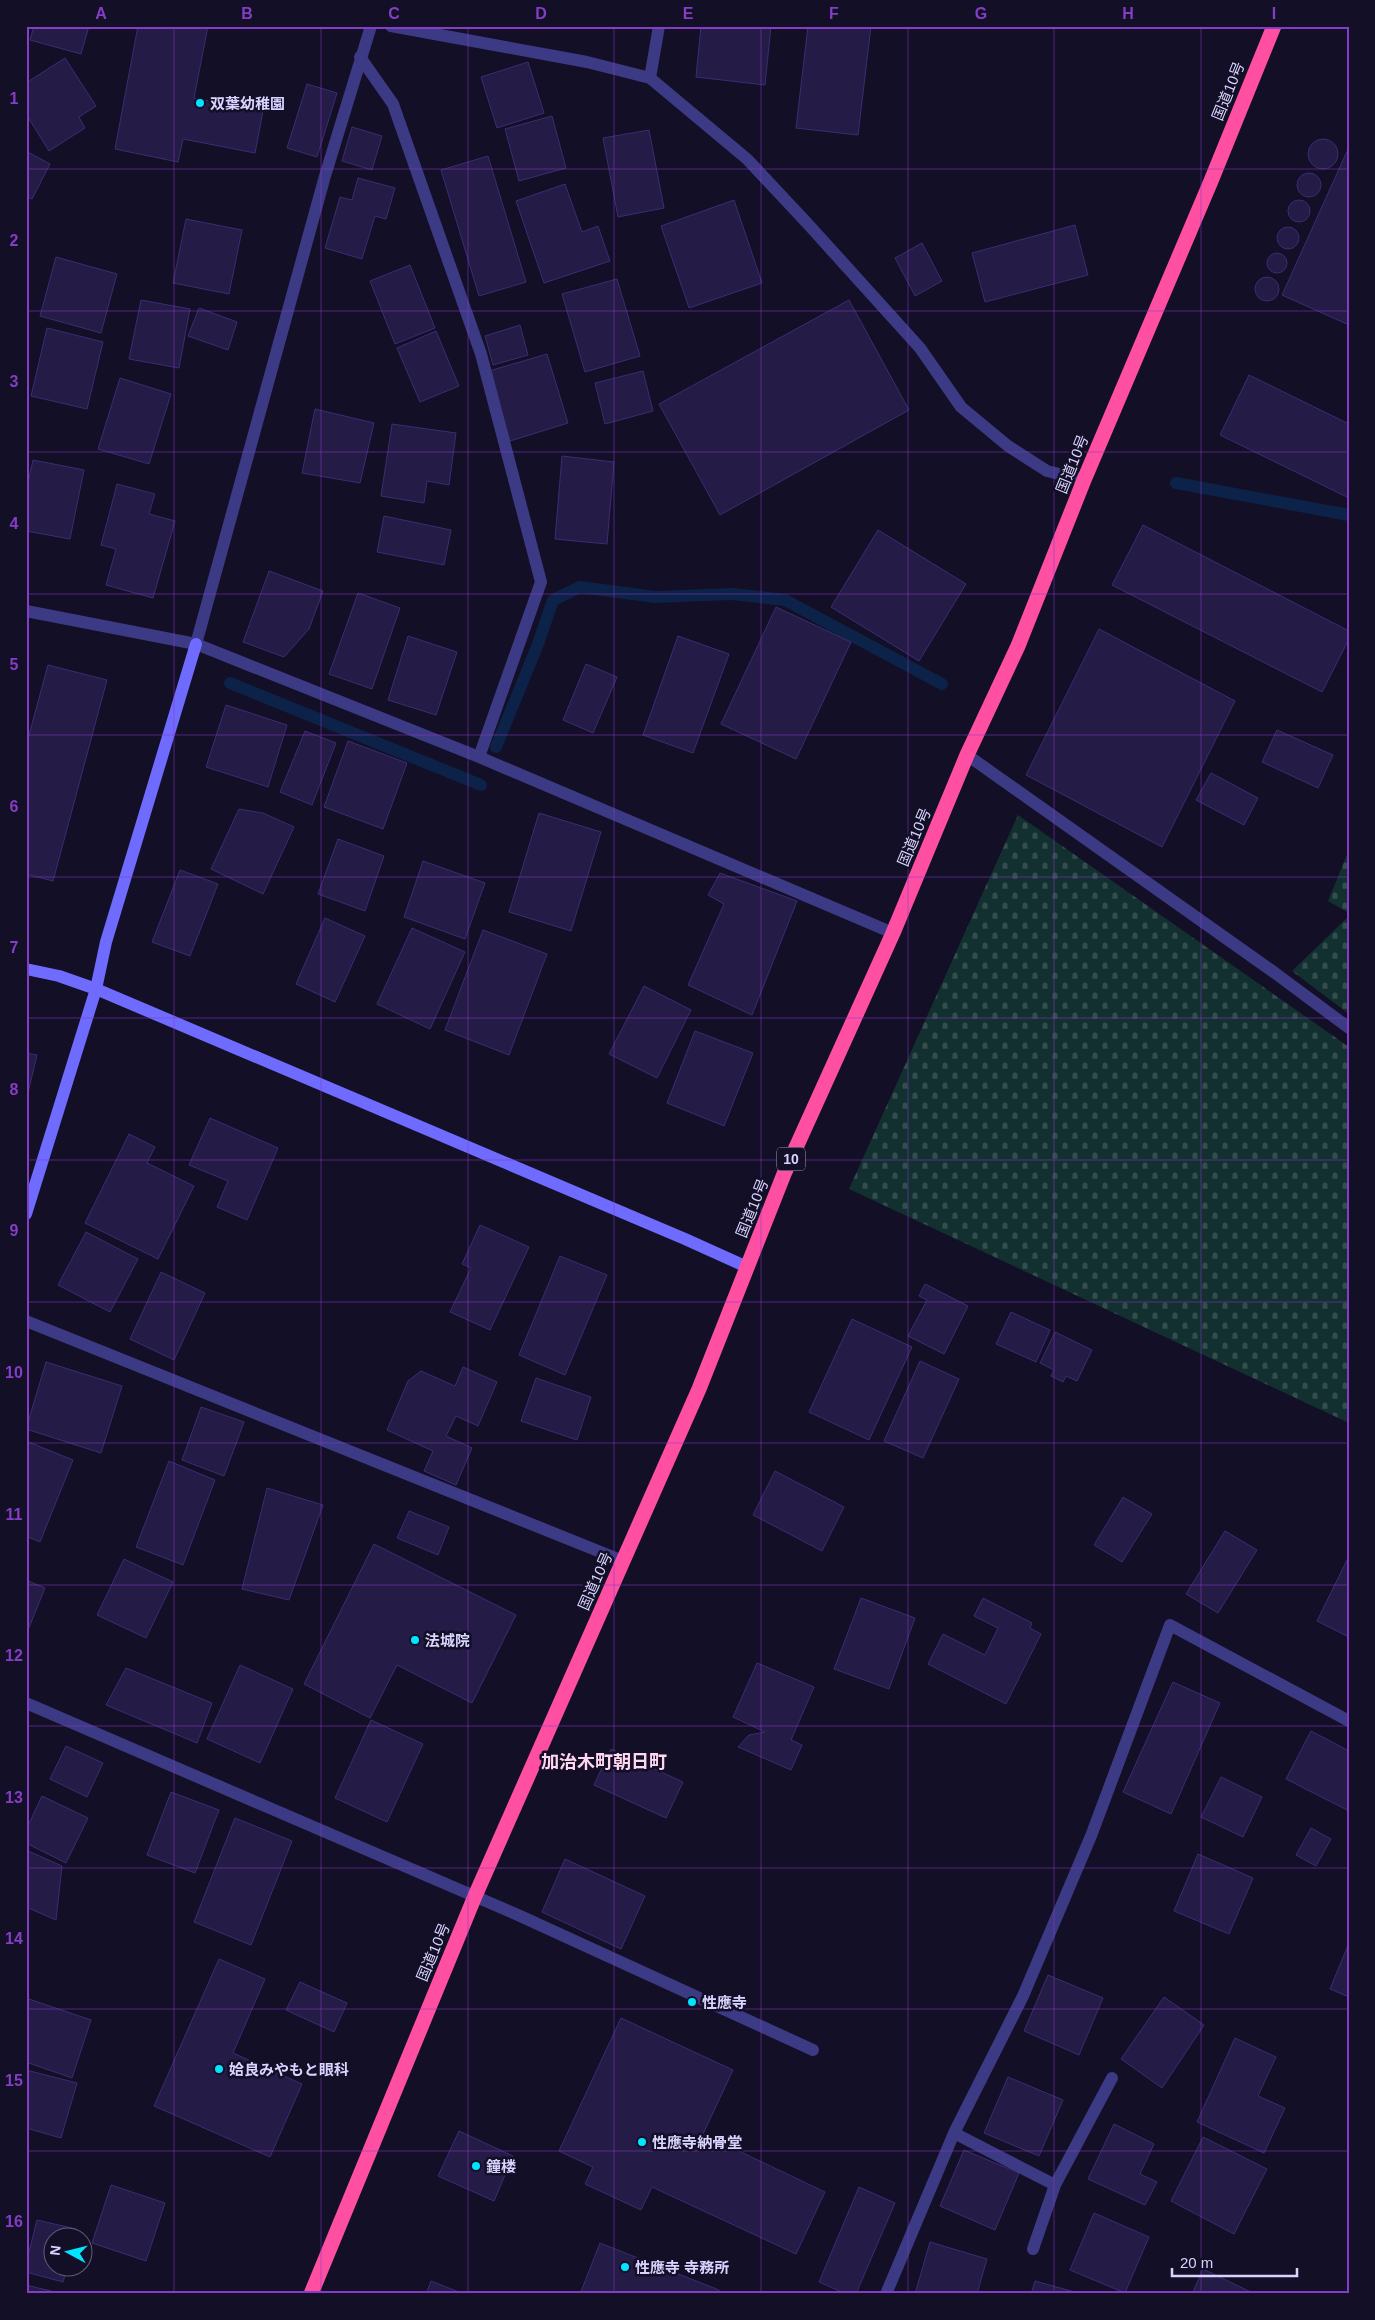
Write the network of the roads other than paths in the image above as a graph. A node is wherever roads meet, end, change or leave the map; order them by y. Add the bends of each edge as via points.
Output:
1 (371, 26) edge
2 (391, 26) edge
3 (659, 26) edge
4 (1274, 26) edge
5 (360, 57) junction
6 (650, 78) junction
7 (1084, 480) junction
8 (26, 611) edge
9 (196, 644) junction
10 (967, 755) junction
11 (478, 757) junction
12 (892, 933) junction
13 (26, 969) edge
14 (96, 989) junction
15 (1349, 1028) edge
16 (26, 1214) edge
17 (747, 1267) junction
18 (26, 1321) edge
19 (623, 1561) junction
20 (26, 1702) edge
21 (1349, 1721) edge
22 (476, 1896) junction
23 (813, 2050) dead end
24 (1112, 2078) dead end
25 (954, 2133) junction
26 (1055, 2185) junction
27 (1033, 2249) dead end
28 (311, 2294) edge
29 (886, 2294) edge

1 - 5 street
2 - 6 street via 587,62
3 - 6 street
4 - 7 highway, 国道10号 / 10
5 - 9 street
5 - 11 street via 393,104 481,354 541,582
6 - 7 street via 754,166 920,348 961,408 1008,446 1047,471
7 - 10 highway, 国道10号 / 10 via 1018,646
8 - 9 street
9 - 11 street
9 - 14 street via 106,942
10 - 12 highway, 国道10号 / 10
10 - 15 street
11 - 12 street
12 - 17 highway, 国道10号 / 10 via 784,1174
13 - 14 street
14 - 16 street
14 - 17 street
17 - 19 highway, 国道10号 / 10 via 699,1389
18 - 19 street
19 - 22 highway, 国道10号 / 10
20 - 22 street
21 - 25 street via 1170,1625 1091,1836 1023,1996
22 - 23 street
22 - 28 highway, 国道10号 / 10
24 - 26 street
25 - 26 street
25 - 29 street
26 - 27 street

